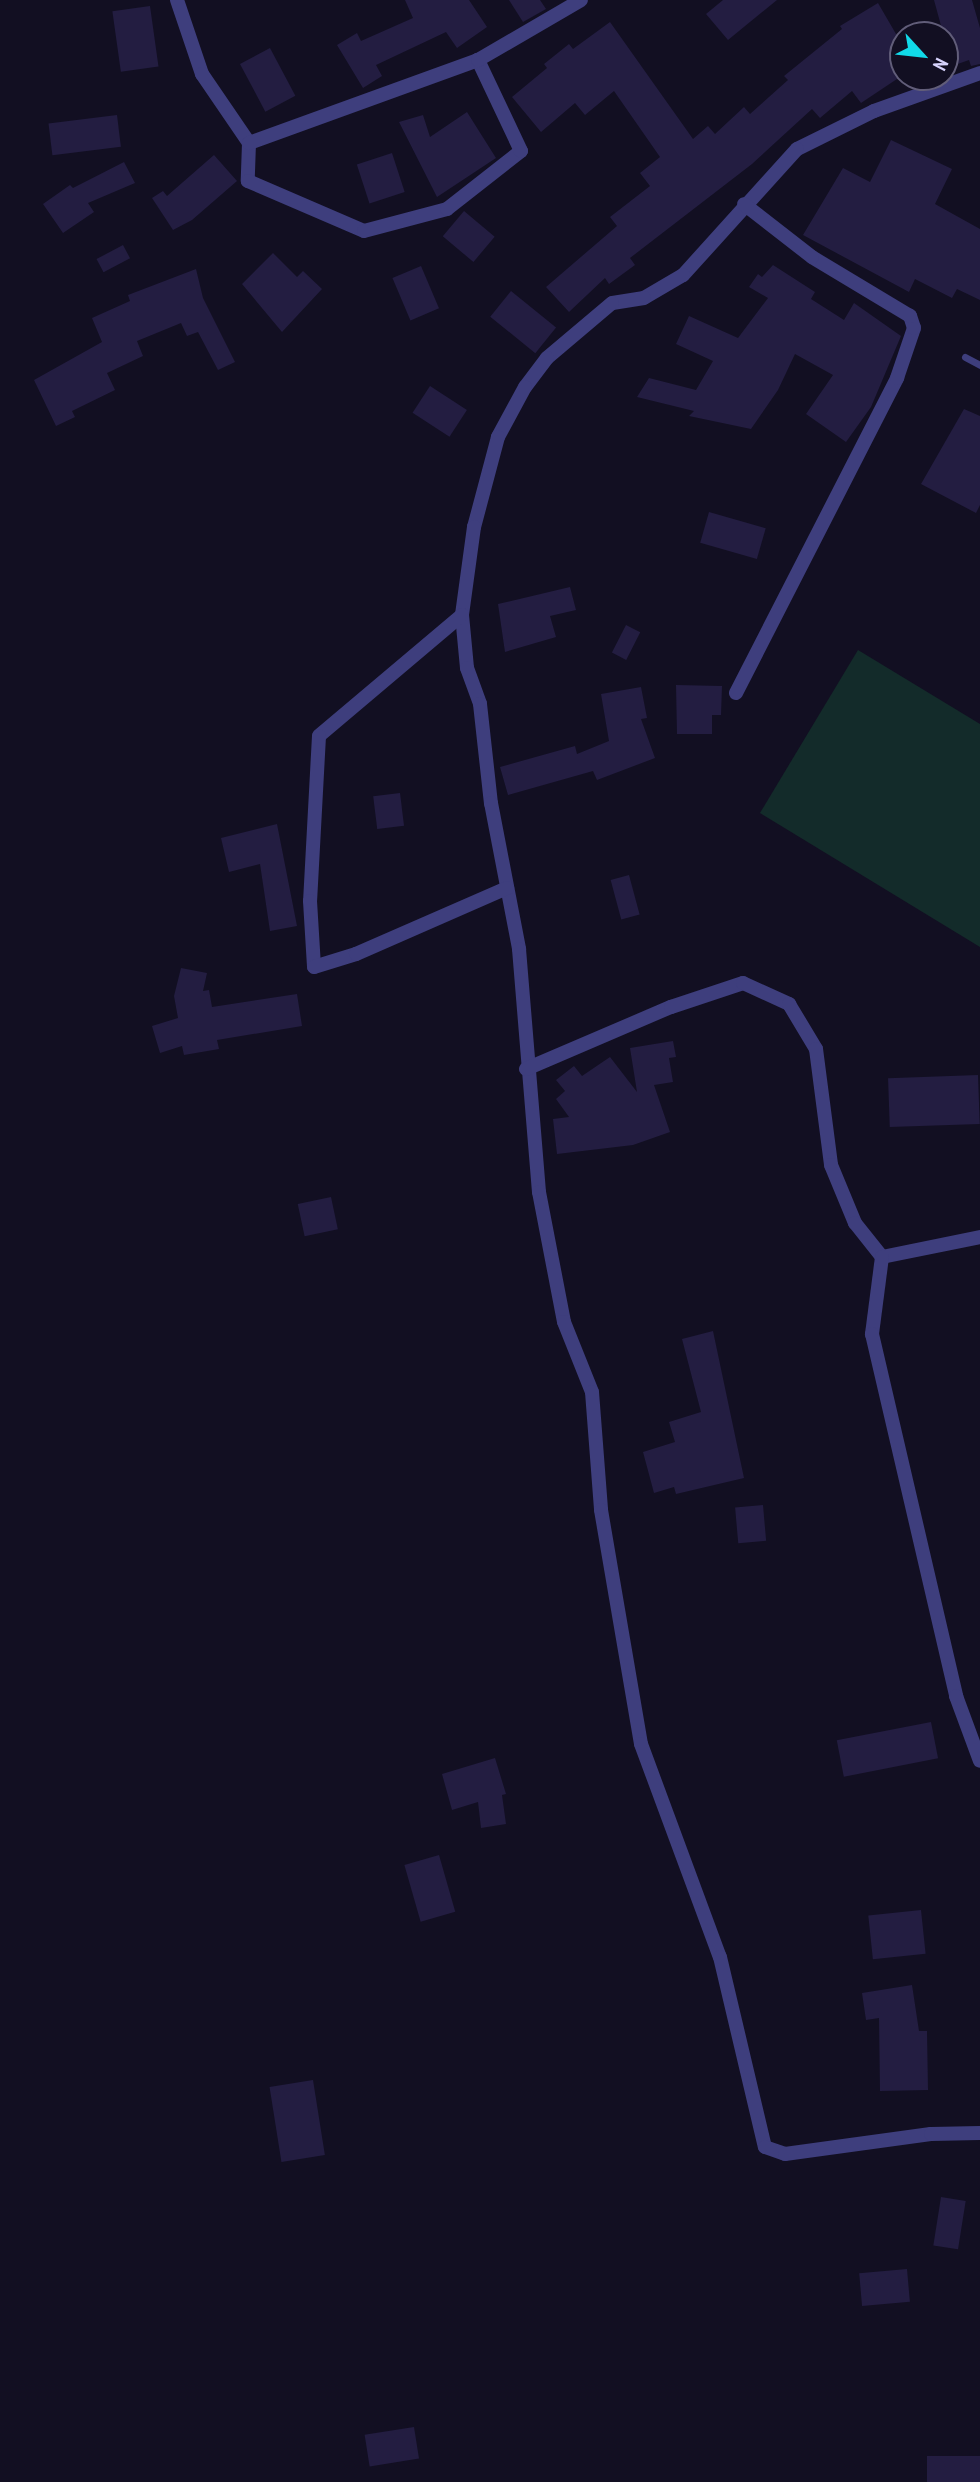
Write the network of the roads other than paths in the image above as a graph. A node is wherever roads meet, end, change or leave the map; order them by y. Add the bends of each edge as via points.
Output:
1 (177, 0) edge
2 (581, 0) edge
3 (478, 60) junction
4 (980, 73) edge
5 (248, 143) junction
6 (744, 204) junction
7 (965, 357) dead end
8 (980, 365) edge
9 (462, 615) junction
10 (736, 693) dead end
11 (507, 888) junction
12 (526, 1069) junction
13 (980, 1237) edge
14 (882, 1257) junction
15 (980, 1761) edge
16 (980, 2133) edge

1 - 5 street via 202,74
2 - 3 street
3 - 5 street
3 - 5 street via 522,151 447,209 364,232 248,181
4 - 6 street via 874,111 797,149
6 - 9 street via 683,275 664,290 612,303 547,358 525,387 498,437 480,498
6 - 10 street via 812,257 910,316 914,328 897,378
7 - 8 lane
9 - 11 street via 467,668 480,704
9 - 11 street via 318,736 310,901 314,967 356,954
11 - 12 street via 519,949
12 - 14 street via 671,1007 743,982 789,1004 816,1049 831,1165 855,1223
12 - 16 street via 539,1192 564,1322 592,1392 601,1510 641,1744 720,1957 765,2147 785,2154 931,2134
13 - 14 street
14 - 15 street via 872,1334 956,1696

